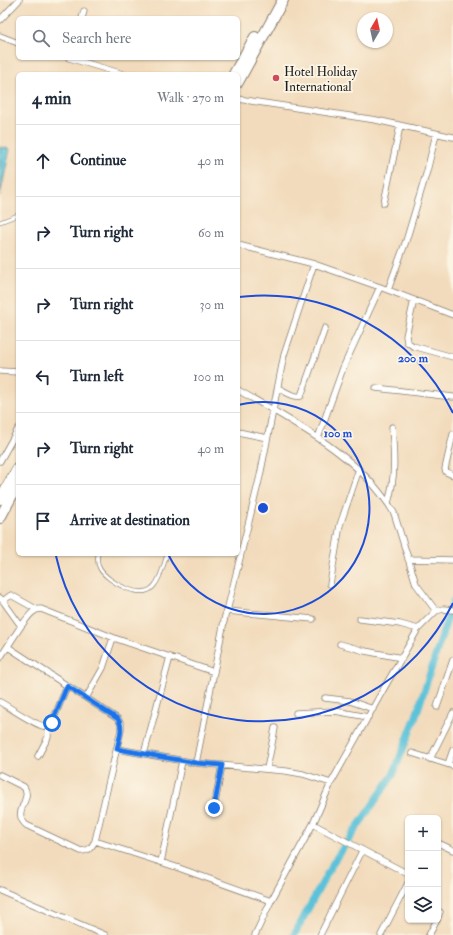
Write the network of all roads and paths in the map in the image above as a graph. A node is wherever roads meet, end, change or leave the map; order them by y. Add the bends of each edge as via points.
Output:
1 (19, 0) edge
2 (276, 0) edge
3 (283, 0) edge
4 (84, 10) dead end
5 (82, 16) edge
6 (0, 20) edge
7 (0, 36) edge
8 (16, 42) edge
9 (78, 60) edge
10 (116, 72) edge
11 (235, 72) edge
12 (240, 78) edge
13 (240, 99) edge
14 (400, 126) junction
15 (436, 134) junction
16 (453, 137) edge
17 (384, 203) dead end
18 (16, 216) edge
19 (0, 222) edge
20 (240, 246) edge
21 (314, 264) junction
22 (380, 287) junction
23 (388, 290) junction
24 (414, 300) junction
25 (453, 315) edge
26 (325, 328) dead end
27 (453, 358) edge
28 (0, 371) edge
29 (16, 372) edge
30 (278, 388) junction
31 (376, 388) dead end
32 (240, 391) edge
33 (453, 397) edge
34 (273, 410) junction
35 (392, 427) dead end
36 (240, 432) edge
37 (16, 433) edge
38 (453, 434) edge
39 (267, 438) junction
40 (318, 438) junction
41 (0, 461) edge
42 (359, 469) junction
43 (16, 474) edge
44 (453, 475) edge
45 (16, 488) edge
46 (0, 499) edge
47 (388, 503) junction
48 (0, 518) edge
49 (98, 556) edge
50 (165, 556) edge
51 (408, 559) junction
52 (453, 560) edge
53 (330, 584) dead end
54 (2, 599) edge
55 (36, 609) junction
56 (453, 610) edge
57 (227, 611) junction
58 (436, 611) junction
59 (313, 619) dead end
60 (360, 619) dead end
61 (21, 626) junction
62 (418, 629) junction
63 (113, 638) junction
64 (340, 644) dead end
65 (8, 646) junction
66 (170, 657) junction
67 (0, 658) edge
68 (402, 658) junction
69 (453, 660) edge
70 (214, 672) junction
71 (67, 686) junction
72 (86, 698) junction
73 (325, 698) dead end
74 (0, 702) edge
75 (437, 708) dead end
76 (373, 709) junction
77 (296, 713) dead end
78 (453, 713) edge
79 (368, 718) junction
80 (48, 726) junction
81 (275, 728) dead end
82 (117, 749) junction
83 (453, 750) edge
84 (412, 753) dead end
85 (144, 754) junction
86 (38, 756) dead end
87 (430, 759) junction
88 (182, 761) junction
89 (196, 763) junction
90 (222, 765) junction
91 (450, 765) edge
92 (267, 769) junction
93 (0, 775) edge
94 (332, 783) junction
95 (215, 812) dead end
96 (313, 824) junction
97 (95, 841) junction
98 (441, 844) edge
99 (453, 850) edge
100 (362, 851) junction
101 (161, 862) junction
102 (405, 872) edge
103 (406, 887) edge
104 (0, 890) edge
105 (271, 901) junction
106 (436, 923) edge
107 (105, 935) edge
108 (255, 935) edge
109 (320, 935) edge
110 (382, 935) edge
111 (430, 935) edge

1 - 6 street
2 - 11 highway
3 - 12 highway
4 - 5 street
7 - 8 street
9 - 10 street
13 - 14 street
14 - 15 street
14 - 17 street
15 - 16 street
15 - 23 street via 406,241
18 - 19 lane
20 - 21 street
21 - 22 street
21 - 30 street via 284,355
22 - 23 street
22 - 40 street via 343,368
23 - 24 street
24 - 25 street
24 - 27 street via 407,342
26 - 30 street via 301,396 294,396
28 - 29 street
30 - 34 street
31 - 33 street
32 - 34 street
34 - 39 street
34 - 40 street
35 - 47 street via 394,473
36 - 39 street
37 - 41 street
38 - 44 street via 446,472
39 - 57 street
40 - 42 street
42 - 47 street
42 - 53 street via 340,525
43 - 46 highway
45 - 48 highway
47 - 51 street via 394,513
49 - 50 lane via 99,569 109,579 117,585 141,592 154,586
51 - 52 street
51 - 58 street via 416,584
54 - 55 street via 11,595
54 - 61 street
55 - 61 street
55 - 63 street
56 - 58 street
57 - 59 street
57 - 70 street
58 - 62 street
60 - 62 street
61 - 65 street
62 - 68 street
63 - 66 street
63 - 72 street via 103,668
64 - 68 street
65 - 67 street
65 - 71 street
66 - 70 street
66 - 85 street
68 - 76 street
69 - 75 street
70 - 89 street
71 - 72 street
71 - 80 street via 52,723
72 - 82 street via 118,719 121,730
73 - 76 street via 350,701
74 - 80 street via 37,723
76 - 79 street
77 - 79 street via 335,711
78 - 87 street
79 - 94 street
80 - 86 street via 48,737
81 - 92 street
82 - 85 street
82 - 97 street
83 - 91 street
84 - 87 street
85 - 88 street
87 - 91 street
88 - 89 street
88 - 101 street
89 - 90 street
90 - 92 street
90 - 95 street
92 - 94 street via 303,774
93 - 97 street via 26,790 20,816 26,825 81,851 91,849
94 - 96 street
96 - 100 street
96 - 105 street
97 - 101 street
98 - 99 street
100 - 102 street
100 - 109 street
101 - 105 street
103 - 110 street
104 - 107 street
105 - 108 street
106 - 111 street

